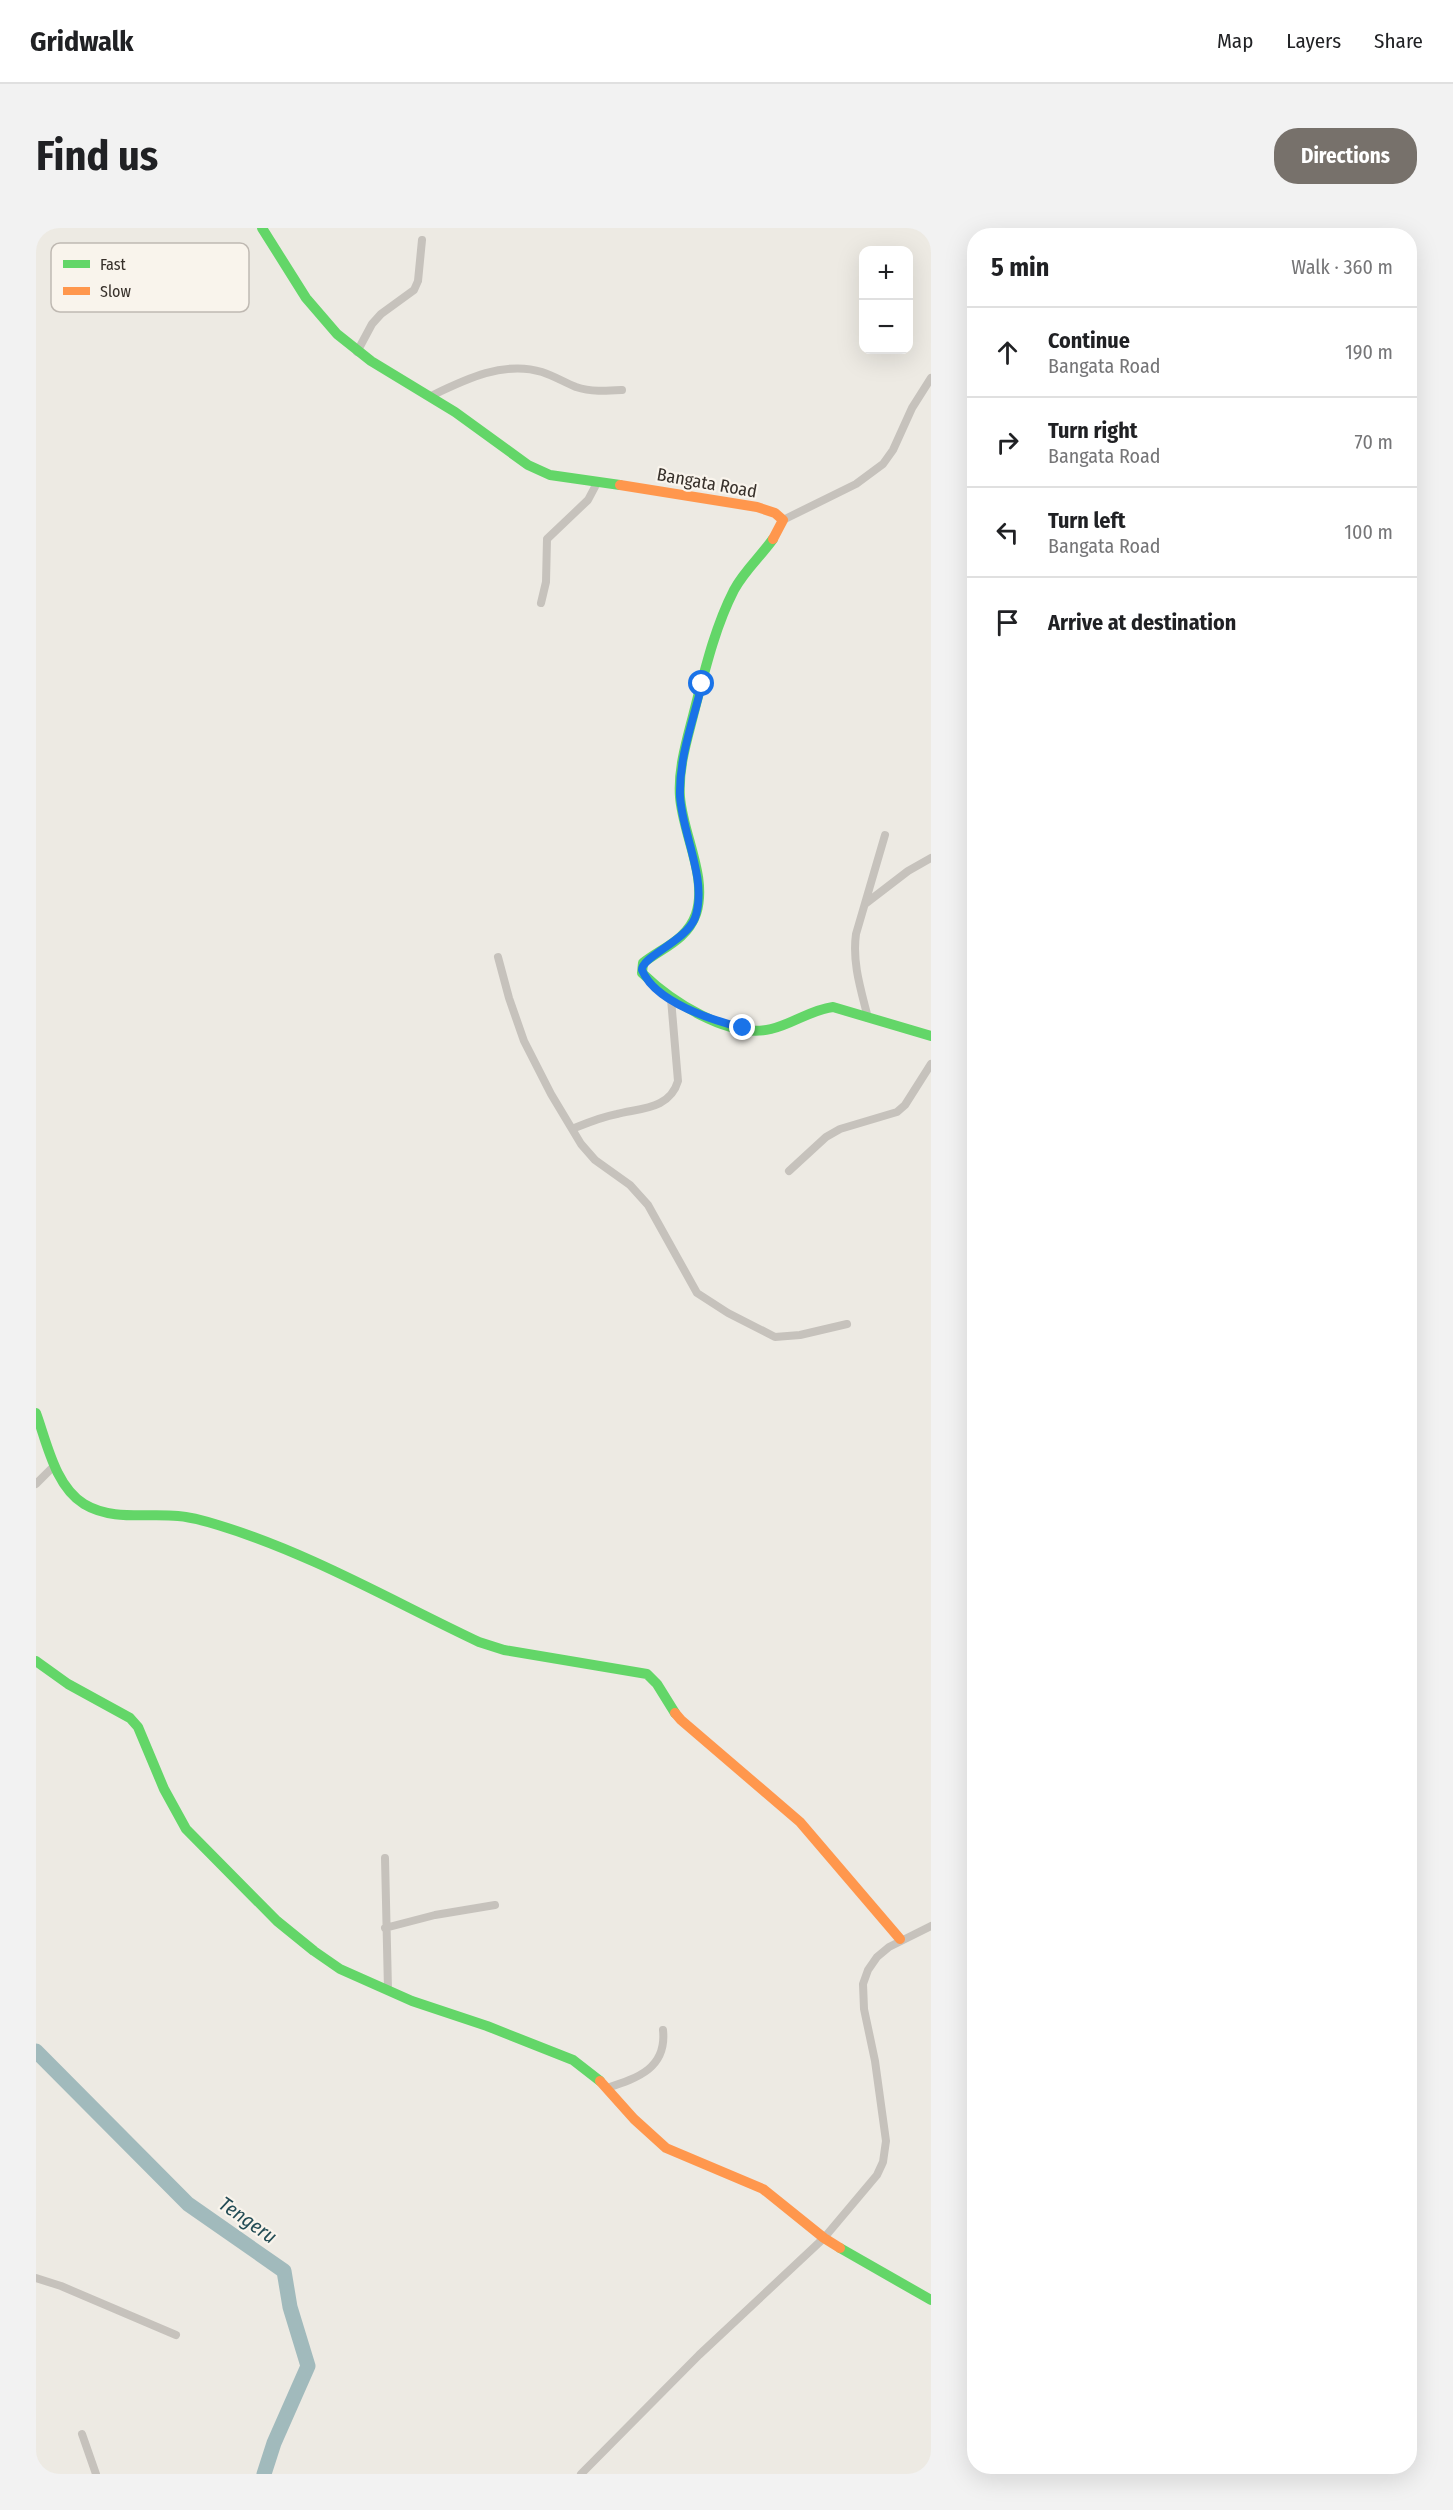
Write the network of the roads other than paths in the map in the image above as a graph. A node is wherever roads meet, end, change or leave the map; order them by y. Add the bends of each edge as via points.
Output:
1 (262, 228) edge
2 (422, 240) dead end
3 (357, 352) junction
4 (931, 378) edge
5 (622, 390) dead end
6 (431, 396) junction
7 (597, 483) junction
8 (783, 520) junction
9 (541, 603) dead end
10 (885, 835) dead end
11 (931, 858) edge
12 (865, 904) junction
13 (498, 957) dead end
14 (671, 999) junction
15 (868, 1018) junction
16 (931, 1036) edge
17 (931, 1064) edge
18 (572, 1129) junction
19 (789, 1171) dead end
20 (847, 1323) dead end
21 (36, 1413) edge
22 (55, 1465) junction
23 (36, 1484) edge
24 (36, 1661) edge
25 (385, 1858) dead end
26 (495, 1905) dead end
27 (931, 1926) edge
28 (385, 1928) junction
29 (900, 1939) junction
30 (388, 1990) junction
31 (663, 2030) dead end
32 (607, 2088) junction
33 (824, 2238) junction
34 (36, 2278) edge
35 (931, 2300) edge
36 (176, 2335) dead end
37 (82, 2434) dead end
38 (96, 2474) edge
39 (581, 2474) edge

1 - 3 street, Bangata Road via 319,315
2 - 3 street via 414,290 381,314
3 - 6 street, Bangata Road
4 - 8 street via 883,464 856,484
5 - 6 street via 594,391 540,372 509,370 484,373
6 - 7 street, Bangata Road via 528,465 550,475
7 - 8 street, Bangata Road via 757,507
7 - 9 street via 588,500 547,539 546,582
8 - 14 street via 781,530 734,590 708,662 684,751 680,797 694,863 696,910 682,937 641,967 647,979
10 - 12 street
11 - 12 street
12 - 15 street via 856,934 855,960
13 - 18 street via 524,1041
14 - 15 street via 702,1015 759,1031 826,1007
14 - 18 street via 678,1081 675,1092 656,1106 598,1118
15 - 16 street
17 - 19 street via 897,1112 840,1129
18 - 20 street via 595,1161 630,1185 648,1205 703,1298 775,1337
21 - 22 street
22 - 23 street
22 - 29 street via 68,1491 94,1509 181,1516 256,1538 295,1551 479,1642 504,1650 647,1674 681,1720 800,1822
24 - 30 street via 68,1684 130,1718 138,1727 164,1789 186,1828 278,1921 340,1969
25 - 28 street
26 - 28 street
27 - 29 street
28 - 30 street
29 - 33 street via 876,1957 862,1984 882,2104 886,2141 883,2162 877,2175
30 - 32 street via 573,2060
31 - 32 street via 664,2045 654,2064
32 - 33 street via 666,2148 763,2189
33 - 35 street
33 - 39 street via 699,2355
34 - 36 street
37 - 38 street

